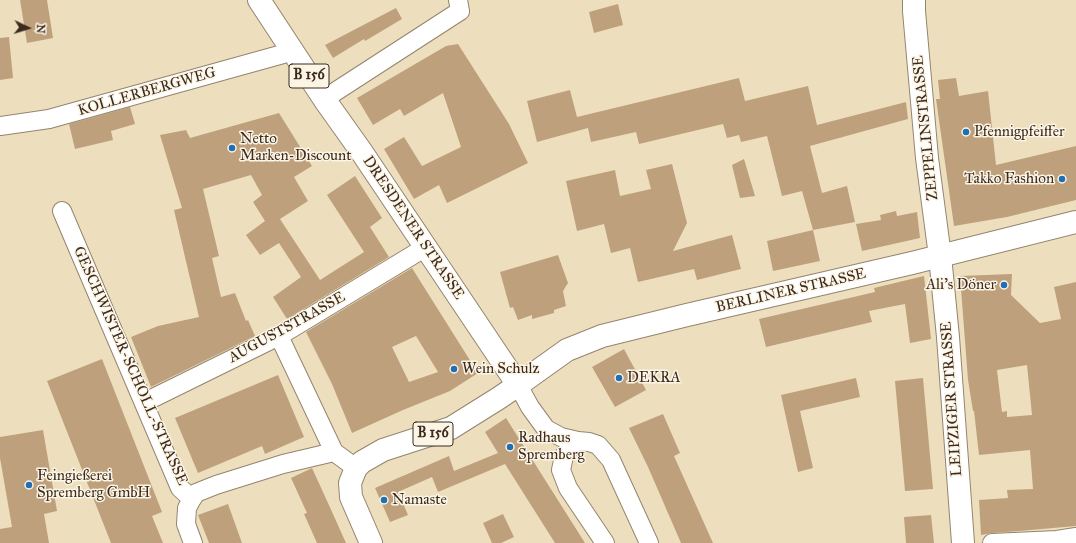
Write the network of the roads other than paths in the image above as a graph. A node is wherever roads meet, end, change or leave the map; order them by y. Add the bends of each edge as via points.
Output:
1 (259, 0) edge
2 (458, 0) edge
3 (914, 0) edge
4 (291, 49) junction
5 (324, 99) junction
6 (0, 126) edge
7 (62, 210) dead end
8 (1076, 222) edge
9 (426, 248) junction
10 (940, 256) junction
11 (279, 336) junction
12 (518, 385) junction
13 (144, 402) junction
14 (578, 441) junction
15 (334, 452) junction
16 (356, 468) junction
17 (192, 499) junction
18 (1076, 537) edge
19 (193, 543) edge
20 (371, 543) edge
21 (605, 543) edge
22 (649, 543) edge
23 (963, 543) edge
24 (992, 543) edge

1 - 4 main road, DRESDENER STRASSE / B 156
2 - 5 street via 460,11
3 - 10 main road, ZEPPELINSTRASSE via 927,158
4 - 5 main road, DRESDENER STRASSE / B 156
4 - 6 street, KOLLERBERGWEG via 283,54 49,119
5 - 9 main road, DRESDENER STRASSE / B 156
7 - 13 street, GESCHWISTER-SCHOLL-STRASSE
8 - 10 main road, BERLINER STRASSE
9 - 11 street, AUGUSTSTRASSE
9 - 12 main road, DRESDENER STRASSE / B 156
10 - 12 main road, BERLINER STRASSE via 602,336 567,350
10 - 23 main road, LEIPZIGER STRASSE
11 - 13 street, AUGUSTSTRASSE
11 - 15 street
12 - 14 street, DRESDENER STRASSE via 546,429 561,437
12 - 16 main road, B 156 via 451,428 383,450
13 - 17 street, GESCHWISTER-SCHOLL-STRASSE via 180,488
14 - 21 street via 564,456 561,470 568,488
14 - 22 street, DRESDENER STRASSE via 598,445 611,460
15 - 16 street
15 - 17 street via 216,484 196,493
16 - 20 main road via 350,483 351,497
17 - 19 street, GESCHWISTER-SCHOLL-STRASSE via 187,508 186,524
18 - 24 street

